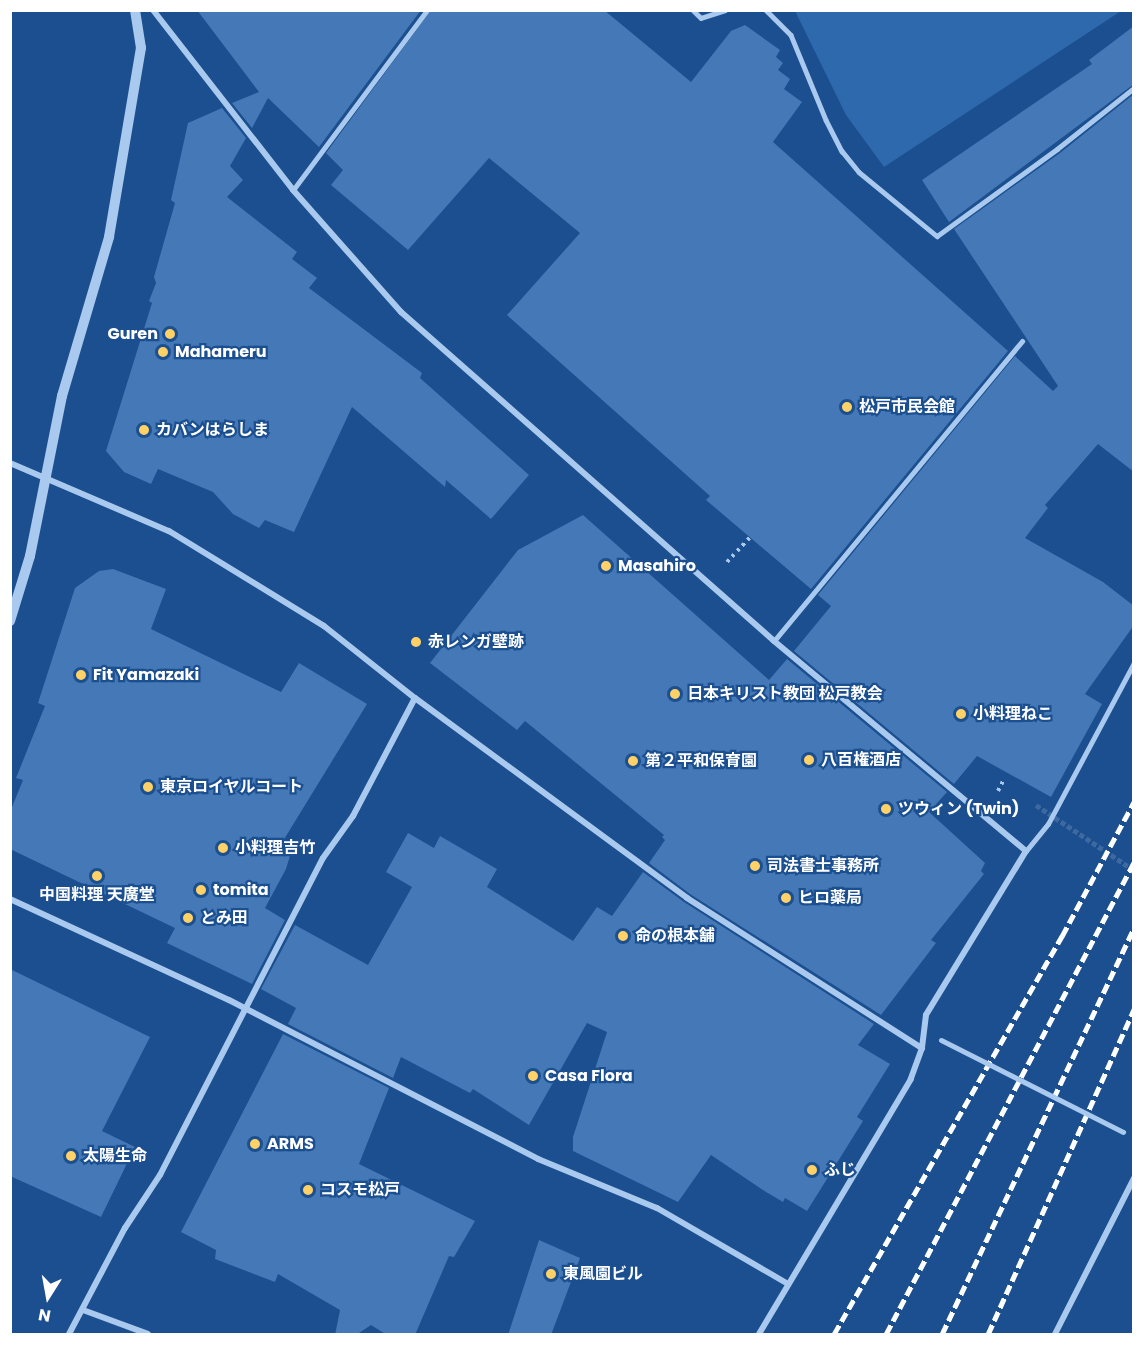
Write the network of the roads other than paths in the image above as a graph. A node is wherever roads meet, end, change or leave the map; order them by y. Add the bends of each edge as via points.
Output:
1 (135, 10) edge
2 (153, 10) edge
3 (427, 10) edge
4 (693, 10) edge
5 (725, 10) edge
6 (766, 10) edge
7 (1134, 88) edge
8 (293, 190) junction
9 (1022, 342) dead end
10 (10, 463) edge
11 (48, 478) junction
12 (10, 621) edge
13 (774, 641) junction
14 (1134, 663) edge
15 (415, 698) junction
16 (1026, 851) junction
17 (10, 899) edge
18 (246, 1011) junction
19 (941, 1040) dead end
20 (922, 1048) junction
21 (1123, 1132) dead end
22 (1134, 1178) edge
23 (788, 1284) junction
24 (82, 1310) junction
25 (69, 1335) edge
26 (148, 1335) edge
27 (759, 1335) edge
28 (1055, 1335) edge

1 - 11 street via 141,48 109,237 62,396
2 - 8 street
3 - 8 lane
4 - 5 lane via 701,18
6 - 7 lane via 791,35 842,151 860,172 938,236
8 - 13 street via 401,312
9 - 13 lane
10 - 11 street
11 - 12 street
11 - 15 street via 169,531 324,626
13 - 16 street
14 - 16 lane via 1048,824
15 - 18 street via 353,816 323,858
15 - 20 street via 687,898
16 - 20 street via 926,1016
17 - 18 street
18 - 23 street via 538,1159 657,1208
18 - 24 street via 160,1175 125,1228
19 - 21 street, bridge
20 - 23 street via 910,1079
22 - 28 street
23 - 27 street
24 - 25 street
24 - 26 street

